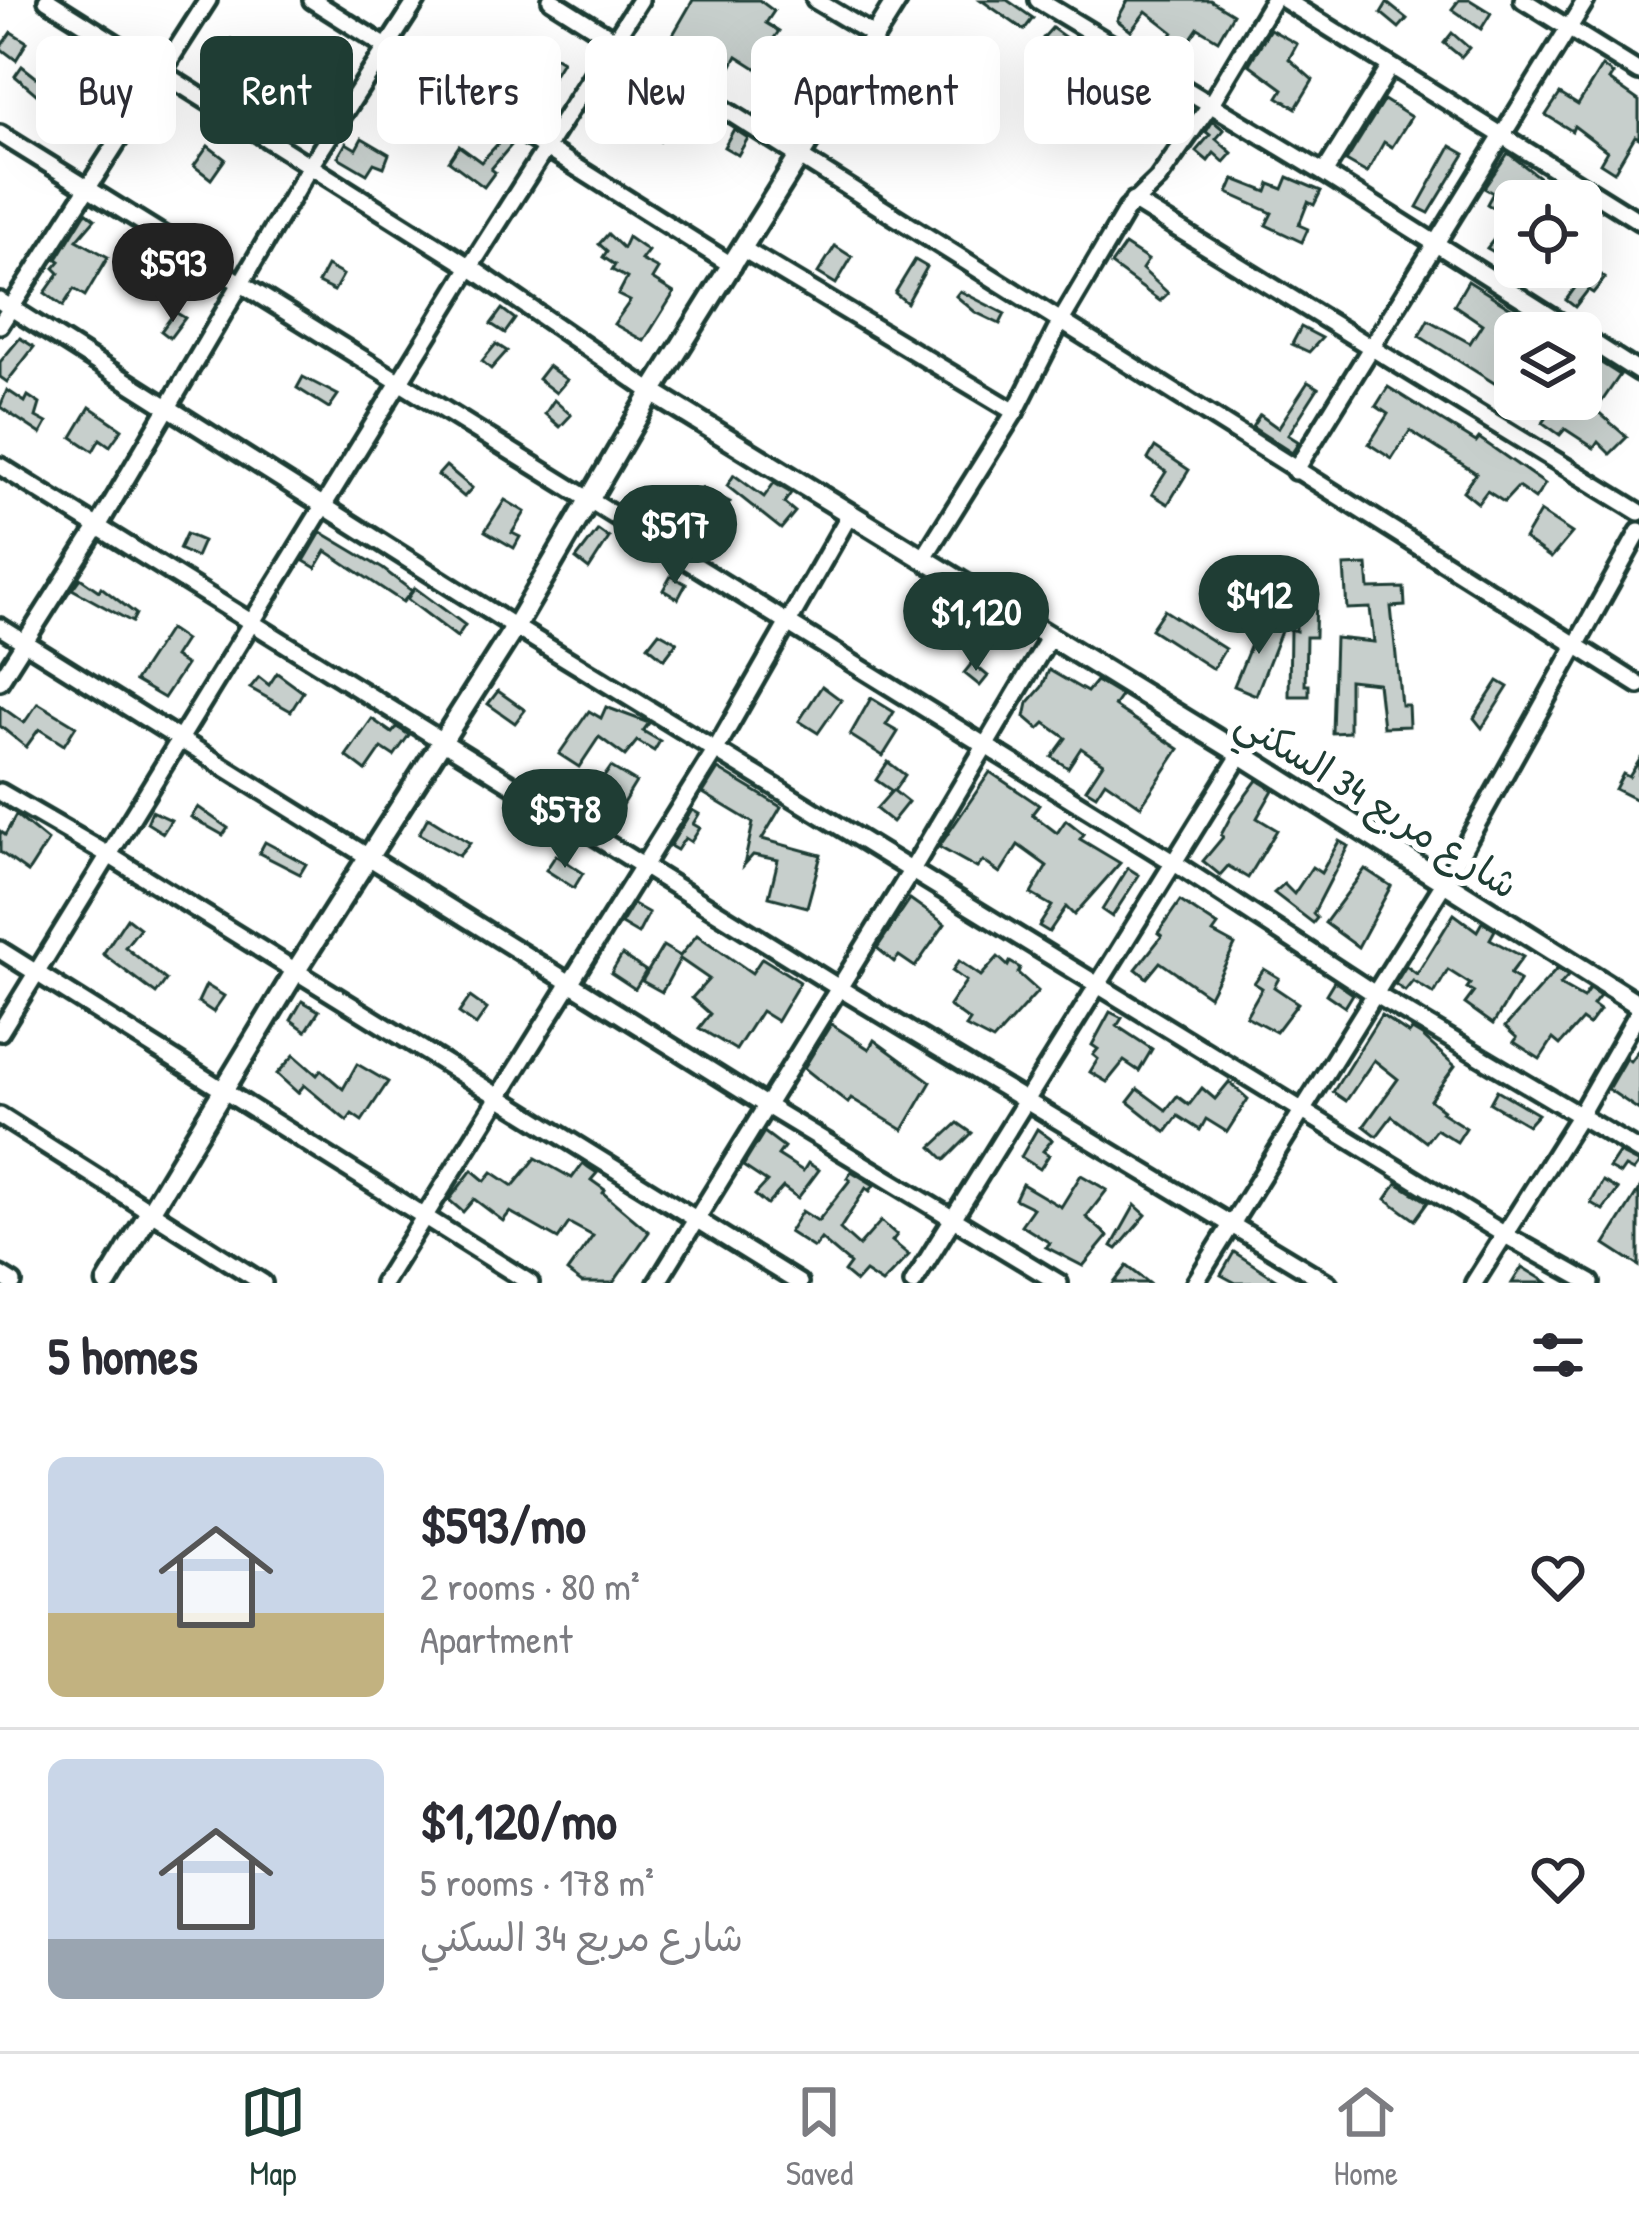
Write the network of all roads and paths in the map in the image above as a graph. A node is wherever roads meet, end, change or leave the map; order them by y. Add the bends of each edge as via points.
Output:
1 (47, 0) edge
2 (208, 0) edge
3 (312, 0) edge
4 (417, 0) edge
5 (551, 0) edge
6 (640, 0) edge
7 (815, 0) edge
8 (897, 0) edge
9 (1038, 0) edge
10 (1273, 0) edge
11 (1286, 0) edge
12 (1523, 0) edge
13 (1586, 0) edge
14 (1568, 28) junction
15 (104, 36) edge
16 (394, 36) edge
17 (609, 36) edge
18 (618, 36) edge
19 (875, 36) joint
20 (377, 40) edge
21 (176, 51) edge
22 (377, 62) edge
23 (1390, 67) junction
24 (1639, 72) edge
25 (176, 82) edge
26 (585, 87) edge
27 (1210, 105) junction
28 (727, 113) edge
29 (0, 134) edge
30 (1502, 136) junction
31 (114, 144) edge
32 (542, 144) edge
33 (810, 144) edge
34 (547, 147) junction
35 (800, 160) junction
36 (310, 166) junction
37 (1324, 173) junction
38 (86, 186) junction
39 (1133, 201) junction
40 (1639, 221) edge
41 (1435, 243) junction
42 (738, 258) junction
43 (470, 267) junction
44 (242, 282) junction
45 (5, 304) edge
46 (1544, 312) edge
47 (1061, 321) junction
48 (0, 325) edge
49 (1371, 347) junction
50 (1602, 349) edge
51 (1639, 372) edge
52 (401, 382) junction
53 (652, 392) junction
54 (169, 406) junction
55 (1015, 412) junction
56 (0, 466) edge
57 (1295, 470) junction
58 (590, 502) junction
59 (326, 505) junction
60 (1639, 512) edge
61 (850, 514) junction
62 (97, 528) junction
63 (1639, 532) edge
64 (923, 559) junction
65 (787, 625) junction
66 (252, 626) junction
67 (0, 627) edge
68 (515, 627) junction
69 (1049, 638) junction
70 (24, 642) junction
71 (1577, 647) junction
72 (0, 680) edge
73 (1639, 685) edge
74 (182, 738) junction
75 (443, 742) junction
76 (716, 748) junction
77 (985, 748) junction
78 (1241, 754) junction
79 (0, 792) edge
80 (107, 854) junction
81 (369, 857) junction
82 (1176, 864) junction
83 (643, 868) junction
84 (913, 868) junction
85 (1444, 883) junction
86 (0, 950) edge
87 (36, 972) junction
88 (295, 972) junction
89 (569, 983) junction
90 (1100, 984) junction
91 (838, 988) junction
92 (1376, 994) junction
93 (1639, 1008) edge
94 (0, 1032) edge
95 (224, 1089) junction
96 (499, 1099) junction
97 (1027, 1099) junction
98 (767, 1106) junction
99 (1302, 1111) junction
100 (0, 1116) edge
101 (1578, 1118) junction
102 (1639, 1151) edge
103 (152, 1211) junction
104 (954, 1216) junction
105 (424, 1217) junction
106 (694, 1221) junction
107 (1232, 1226) junction
108 (1505, 1235) junction
109 (0, 1275) edge
110 (13, 1283) edge
111 (106, 1283) edge
112 (263, 1283) edge
113 (383, 1283) edge
114 (530, 1283) edge
115 (657, 1283) edge
116 (799, 1283) edge
117 (913, 1283) edge
118 (1059, 1283) edge
119 (1195, 1283) edge
120 (1328, 1283) edge
121 (1474, 1283) edge
122 (1591, 1283) edge

1 - 15 street
2 - 21 street
3 - 20 street
4 - 16 street
5 - 17 street
6 - 18 street
7 - 19 street
8 - 19 street
9 - 27 street
10 - 27 street
11 - 23 street
12 - 14 street
13 - 14 street
14 - 24 street
14 - 30 street
22 - 36 street
23 - 30 street
23 - 37 street
25 - 36 street
26 - 34 street
27 - 37 street
27 - 39 street
28 - 35 street
29 - 38 street
30 - 40 street
30 - 41 street
31 - 38 street
32 - 34 street
33 - 35 street
34 - 42 street
34 - 43 street
35 - 42 street
35 - 47 street
36 - 43 street
36 - 44 street
37 - 41 street
38 - 44 street
38 - 45 street
39 - 47 street
39 - 49 street
41 - 46 street
41 - 49 street
42 - 53 street
42 - 55 street
43 - 52 street
43 - 53 street
44 - 52 street
44 - 54 street
45 - 48 street
45 - 54 street
47 - 55 street
47 - 57 street
49 - 57 street
49 - 60 street
50 - 51 street
52 - 58 street
52 - 59 street
53 - 58 street
53 - 61 street, شارع مربع 34 السكني
54 - 59 street
54 - 62 street
55 - 64 street
56 - 62 street
57 - 71 street
58 - 65 street
58 - 68 street
59 - 66 street
59 - 68 street
61 - 64 street, شارع مربع 34 السكني
61 - 65 street
62 - 66 street
62 - 70 street
63 - 71 street
64 - 69 street, شارع مربع 34 السكني
65 - 76 street
65 - 77 street
66 - 74 street
66 - 75 street
67 - 70 street
68 - 75 street
68 - 76 street
69 - 77 street
69 - 78 street, شارع مربع 34 السكني
70 - 72 street
70 - 74 street
71 - 73 street
71 - 85 street
74 - 80 street
74 - 81 street
75 - 81 street
75 - 83 street
76 - 83 street
76 - 84 street
77 - 82 street
77 - 84 street
78 - 82 street
78 - 85 street, شارع مربع 34 السكني
79 - 80 street
80 - 87 street
80 - 88 street
81 - 88 street
81 - 89 street
82 - 90 street
82 - 92 street
83 - 89 street
83 - 91 street
84 - 90 street
84 - 91 street
85 - 92 street
85 - 93 street, شارع مربع 34 السكني
86 - 87 street
87 - 94 street
87 - 95 street
88 - 95 street
88 - 96 street
89 - 96 street
89 - 98 street
90 - 97 street
90 - 99 street
91 - 97 street
91 - 98 street
92 - 99 street
92 - 101 street
93 - 101 street
95 - 103 street
95 - 105 street
96 - 105 street
96 - 106 street
97 - 104 street
97 - 107 street
98 - 104 street
98 - 106 street
99 - 107 street
99 - 108 street
100 - 103 street
101 - 102 street
101 - 108 street
103 - 111 street
103 - 112 street
104 - 117 street
104 - 118 street
105 - 113 street
105 - 114 street
106 - 115 street
106 - 116 street
107 - 119 street
107 - 120 street
108 - 121 street
108 - 122 street
109 - 110 street

